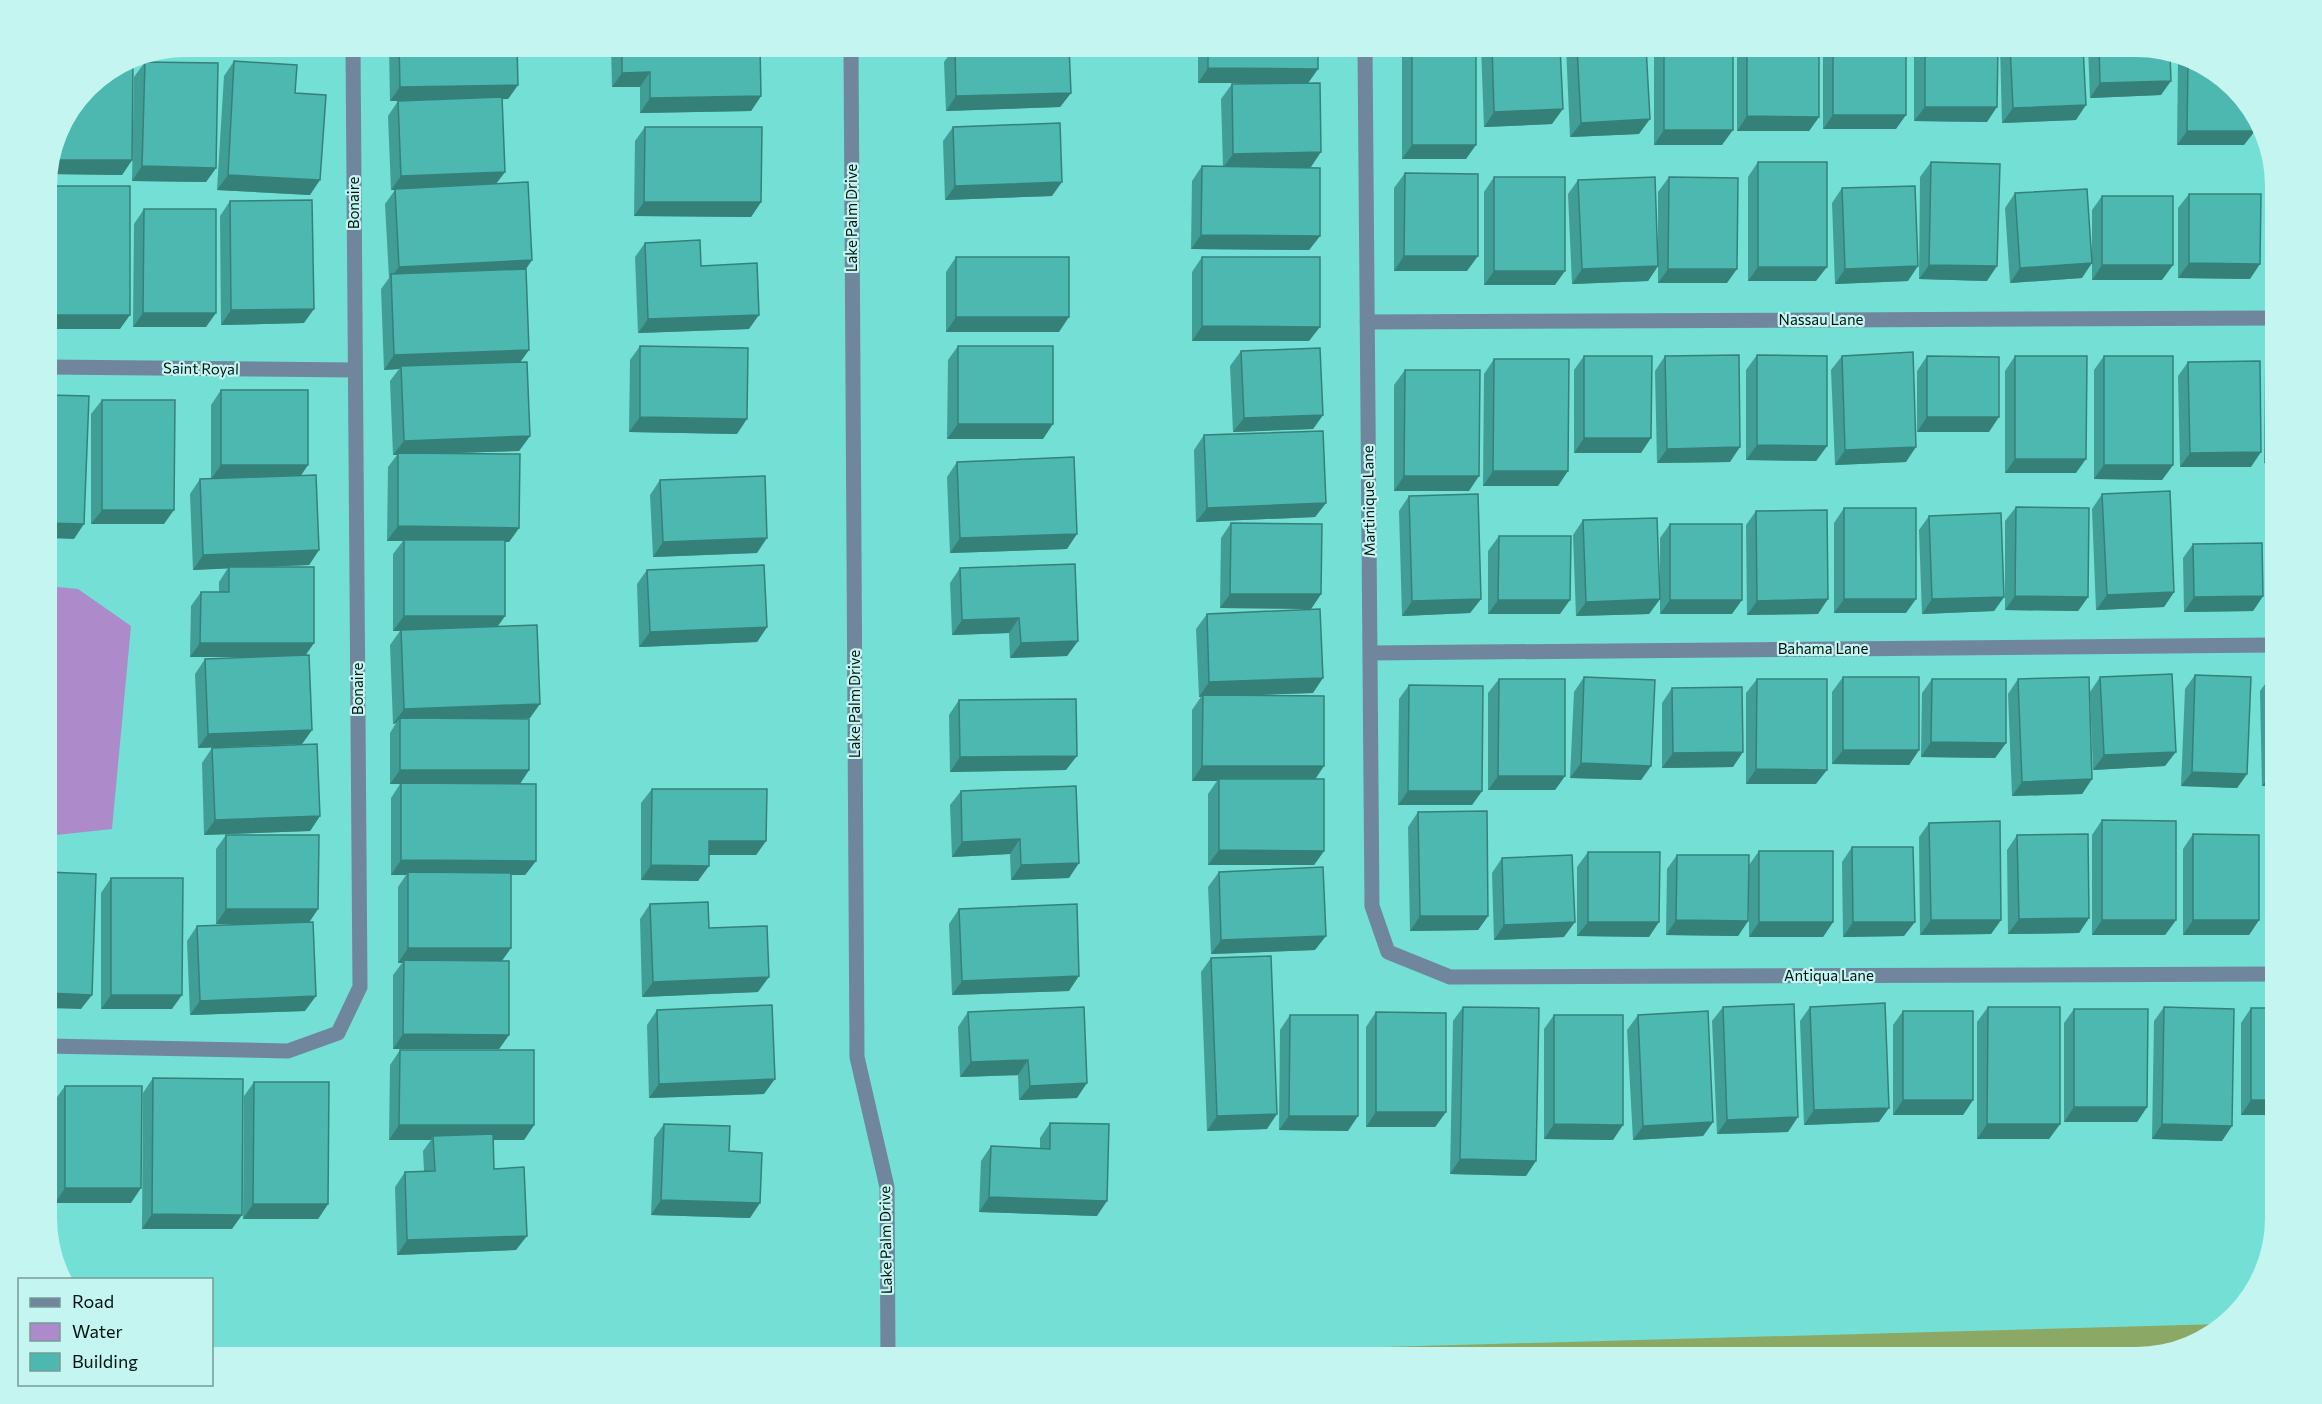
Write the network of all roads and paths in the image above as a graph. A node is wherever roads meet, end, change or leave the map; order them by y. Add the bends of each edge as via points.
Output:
1 (352, 57) edge
2 (851, 57) edge
3 (1365, 57) edge
4 (2265, 318) edge
5 (1367, 322) junction
6 (57, 367) edge
7 (355, 370) junction
8 (2265, 645) edge
9 (1370, 653) junction
10 (1388, 952) joint
11 (2265, 974) edge
12 (57, 1046) edge
13 (888, 1347) edge

1 - 7 street, Bonaire
2 - 13 street, Lake Palm Drive via 857,1057 887,1187
3 - 5 street, Martinique Lane
4 - 5 street, Nassau Lane
5 - 9 street, Martinique Lane
6 - 7 street, Saint Royal
7 - 12 street, Bonaire via 360,987 338,1033 288,1051
8 - 9 street, Bahama Lane
9 - 10 street, Martinique Lane via 1372,906
10 - 11 street, Antiqua Lane via 1450,977

